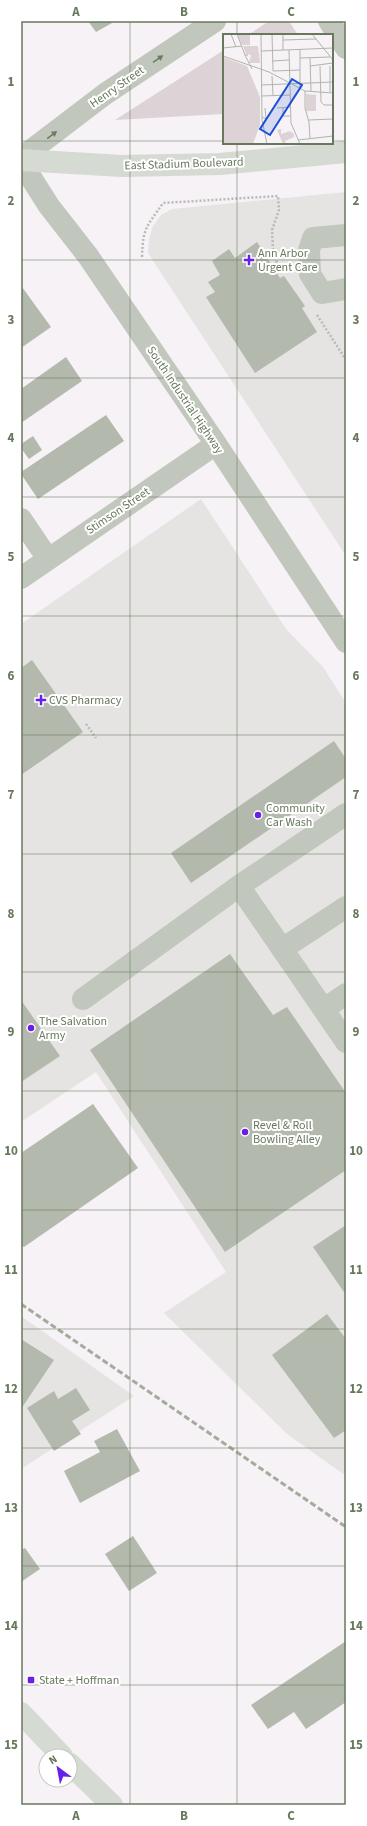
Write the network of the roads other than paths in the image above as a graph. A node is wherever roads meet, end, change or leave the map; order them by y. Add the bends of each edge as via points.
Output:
1 (215, 21) edge
2 (329, 21) edge
3 (346, 48) edge
4 (346, 152) edge
5 (21, 160) edge
6 (346, 235) edge
7 (346, 289) edge
8 (216, 444) junction
9 (21, 519) edge
10 (48, 559) junction
11 (21, 578) edge
12 (346, 642) edge
13 (346, 814) edge
14 (239, 886) junction
15 (346, 907) edge
16 (282, 949) junction
17 (346, 994) edge
18 (83, 999) dead end
19 (324, 1009) junction
20 (346, 1042) edge
21 (21, 1713) edge
22 (54, 1748) edge
23 (78, 1772) edge
24 (112, 1805) edge

5 -> 1 street, Henry Street via 105,94
2 - 3 street
4 - 5 main road, East Stadium Boulevard via 220,164 112,166
5 - 8 street, South Industrial Highway via 49,206 88,256
6 - 7 street via 313,238 309,250 310,274 322,293
8 - 10 street, Stimson Street
8 - 12 street, South Industrial Highway
9 - 10 street
10 - 11 street, Stimson Street
13 - 14 street
14 - 16 street
14 - 18 street
15 - 16 street
16 - 19 street
17 - 19 street
19 - 20 street
21 - 22 main road
23 - 24 main road

